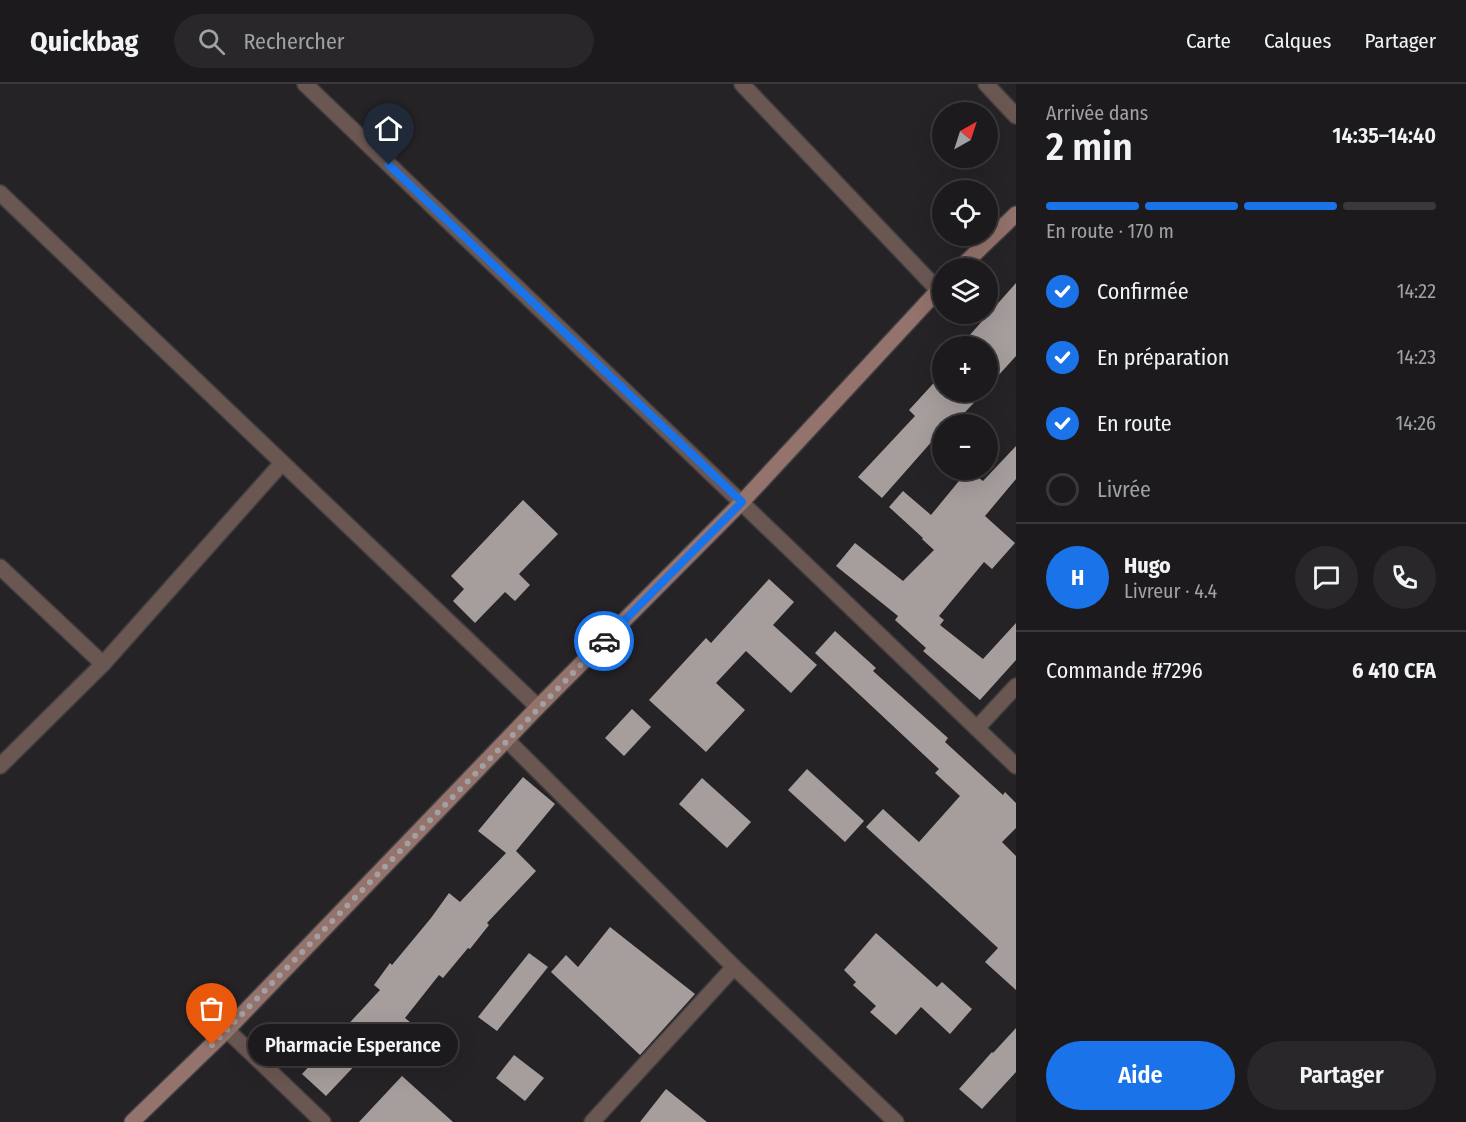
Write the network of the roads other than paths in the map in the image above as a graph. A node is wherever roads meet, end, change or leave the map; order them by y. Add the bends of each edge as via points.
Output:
1 (305, 84) edge
2 (742, 84) edge
3 (986, 84) edge
4 (1016, 116) edge
5 (0, 193) edge
6 (1016, 214) edge
7 (970, 258) edge
8 (932, 280) edge
9 (932, 297) edge
10 (282, 463) junction
11 (742, 502) junction
12 (0, 567) edge
13 (103, 664) junction
14 (1016, 686) edge
15 (538, 707) junction
16 (977, 728) junction
17 (507, 740) junction
18 (0, 766) edge
19 (1016, 766) edge
20 (734, 967) junction
21 (227, 1030) junction
22 (132, 1122) edge
23 (323, 1122) edge
24 (592, 1122) edge
25 (896, 1122) edge

1 - 11 street
2 - 8 street
3 - 4 street
5 - 10 street
6 - 7 street
9 - 11 street
10 - 13 street
10 - 15 street
11 - 15 street
11 - 16 street
12 - 13 street
13 - 18 street
14 - 16 street
15 - 17 street
16 - 19 street
17 - 20 street
17 - 21 street
20 - 24 street
20 - 25 street
21 - 22 street
21 - 23 street

